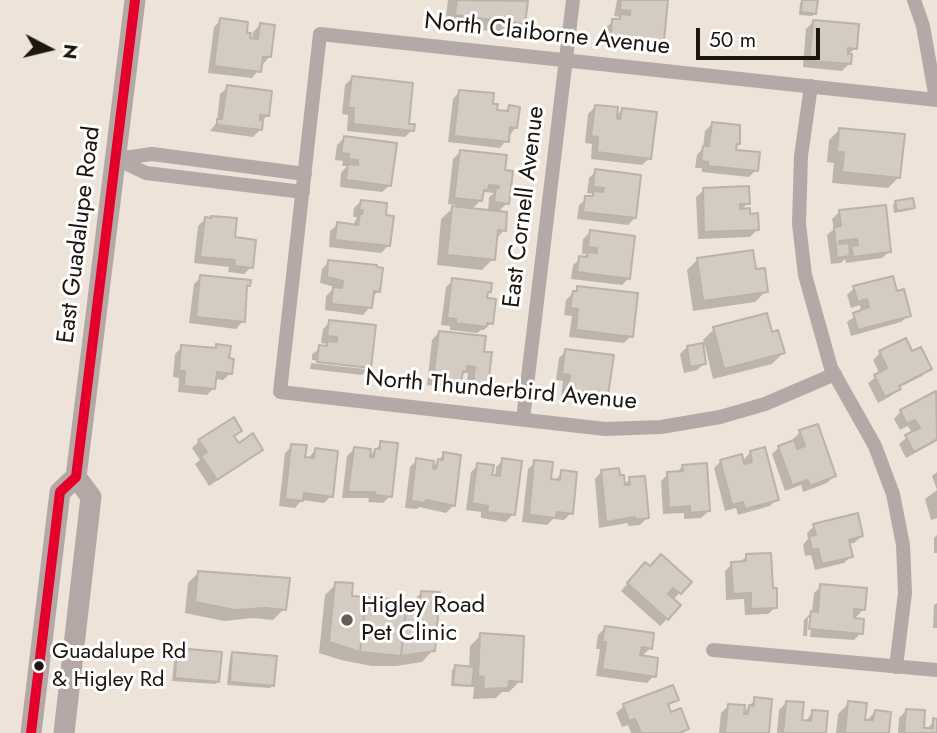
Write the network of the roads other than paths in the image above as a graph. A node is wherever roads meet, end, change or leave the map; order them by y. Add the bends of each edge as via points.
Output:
1 (135, 0) edge
2 (573, 0) edge
3 (914, 0) edge
4 (566, 60) junction
5 (811, 86) junction
6 (936, 99) edge
7 (116, 159) junction
8 (305, 174) junction
9 (303, 192) junction
10 (835, 374) junction
11 (523, 419) junction
12 (76, 477) junction
13 (713, 650) dead end
14 (896, 667) junction
15 (937, 670) edge
16 (31, 733) edge
17 (64, 733) edge

1 - 7 main road, East Guadalupe Road
2 - 4 street, East Cornell Avenue
3 - 6 street, North Claiborne Avenue
4 - 5 street, North Claiborne Avenue
4 - 8 street, North Claiborne Avenue via 320,34
4 - 11 street, East Cornell Avenue
5 - 6 street, North Claiborne Avenue
5 - 10 street via 801,156 799,225 815,318
7 - 8 street via 152,154
7 - 9 street via 146,173
7 - 12 main road, East Guadalupe Road
8 - 9 street
9 - 11 street, North Thunderbird Avenue via 281,392
10 - 11 street, North Thunderbird Avenue via 765,404 661,428 605,429
10 - 14 street via 875,446 893,494 903,545 905,593
12 - 16 main road, East Guadalupe Road via 60,492
12 - 17 main road via 91,497
13 - 14 street
14 - 15 street

